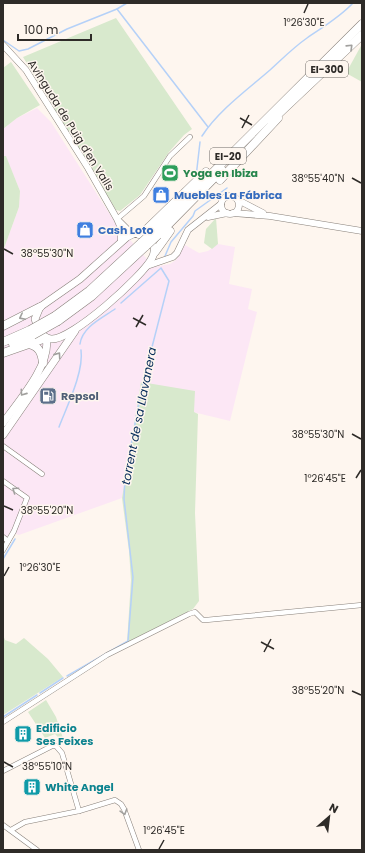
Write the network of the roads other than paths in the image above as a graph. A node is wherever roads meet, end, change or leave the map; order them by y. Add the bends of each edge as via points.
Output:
1 (362, 24) edge
2 (362, 35) edge
3 (3, 45) edge
4 (303, 82) junction
5 (292, 102) junction
6 (190, 137) dead end
7 (238, 199) junction
8 (221, 204) junction
9 (230, 214) junction
10 (270, 216) junction
11 (206, 217) junction
12 (117, 219) junction
13 (362, 231) edge
14 (156, 233) junction
15 (137, 234) junction
16 (121, 241) junction
17 (154, 252) junction
18 (164, 261) junction
19 (147, 266) junction
20 (40, 307) junction
21 (3, 326) edge
22 (77, 327) junction
23 (31, 333) junction
24 (46, 338) junction
25 (3, 342) edge
26 (29, 344) junction
27 (3, 348) edge
28 (3, 354) edge
29 (43, 363) junction
30 (3, 423) edge
31 (3, 435) edge
32 (3, 446) edge
33 (42, 474) dead end
34 (3, 482) edge
35 (3, 537) edge
36 (8, 541) junction
37 (3, 550) edge
38 (362, 605) edge
39 (3, 722) edge
40 (3, 771) edge
41 (79, 811) junction
42 (3, 825) edge
43 (11, 830) junction
44 (37, 850) edge
45 (139, 850) edge

1 - 4 highway, EI-300
5 -> 2 highway, EI-300
3 - 12 street, Avinguda de Puig d'en Valls via 26,70
4 - 14 highway, EI-20
4 - 15 highway, EI-300 via 281,98 145,231
5 - 14 highway, EI-20
5 - 17 highway, EI-300 via 164,237
6 - 12 street via 170,156 144,196
7 - 8 street via 228,196
7 - 9 street via 240,206
7 - 10 street
8 - 9 street via 222,209
8 - 11 street
9 - 10 street
9 - 11 street
10 - 13 street
11 - 18 street via 194,224 184,236 177,253
12 - 15 street, Avinguda de Puig d'en Valls via 128,230
12 - 16 street, Avinguda de Puig d'en Valls via 121,228
14 - 23 highway, EI-20, bridge via 57,318
15 - 16 main road, EI-300
15 - 17 main road via 145,236 151,242
16 - 20 main road, EI-300 via 80,279
17 - 18 street
17 - 19 main road, EI-300
18 - 19 street
19 - 22 main road, EI-300 via 112,300
20 -> 21 highway
20 - 24 main road via 35,315 36,322
22 - 24 main road, EI-300 via 58,338
31 -> 22 main road, EI-300
23 - 25 highway, EI-20
23 - 27 highway, EI-20
24 - 26 highway
24 - 29 main road via 48,350
26 - 28 highway
26 - 29 highway via 41,352
29 -> 30 main road
32 - 33 street
36 -> 34 street via 27,498
35 - 36 street
36 - 37 street
38 - 39 street via 206,620 195,612 107,655
40 - 41 street via 56,746 62,753
41 - 43 street via 26,822
41 -> 45 street via 110,801 118,802 124,809
42 - 43 street
43 - 44 street

